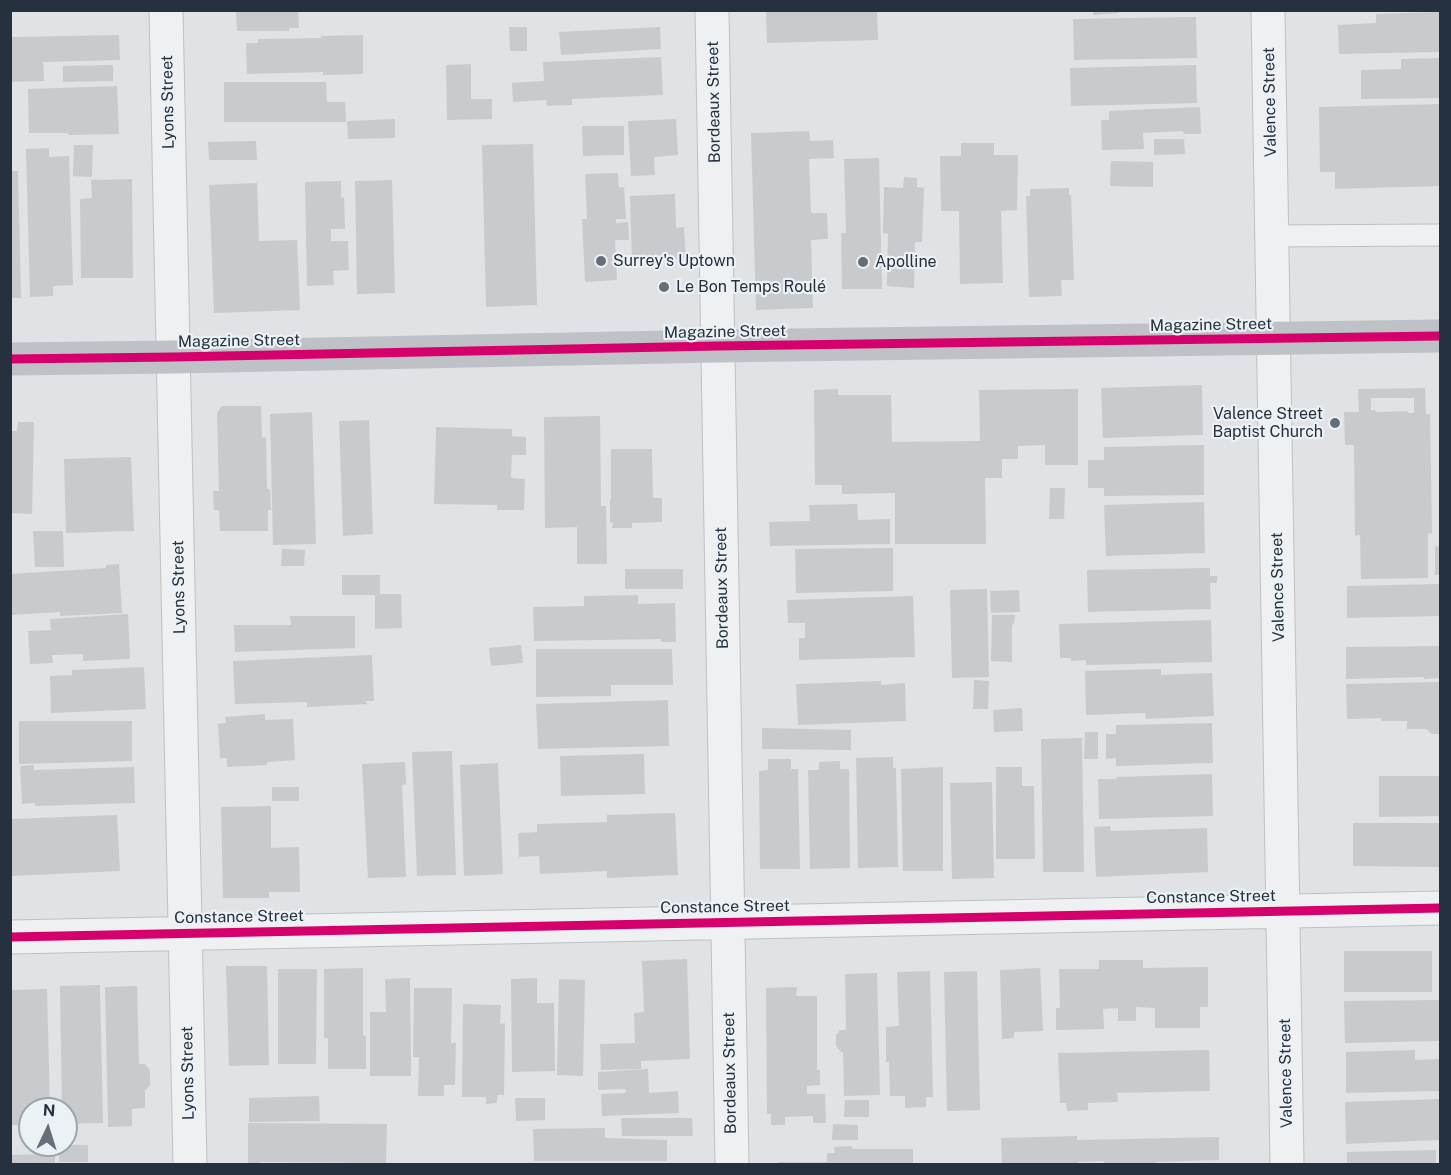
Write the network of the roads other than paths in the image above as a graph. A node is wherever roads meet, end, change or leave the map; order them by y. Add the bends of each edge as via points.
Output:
1 (166, 10) edge
2 (712, 10) edge
3 (1268, 10) edge
4 (1440, 235) edge
5 (1272, 236) junction
6 (1440, 336) edge
7 (1274, 339) junction
8 (717, 346) junction
9 (174, 357) junction
10 (10, 358) edge
11 (1440, 908) edge
12 (1283, 911) junction
13 (728, 922) junction
14 (186, 933) junction
15 (10, 937) edge
16 (190, 1164) edge
17 (732, 1164) edge
18 (1287, 1164) edge

1 - 9 street, Lyons Street
2 - 8 street, Bordeaux Street
3 - 5 street, Valence Street
4 - 5 lane
5 - 7 street, Valence Street
6 - 7 street, Magazine Street
7 - 8 street, Magazine Street
7 - 12 street, Valence Street
8 - 9 street, Magazine Street
8 - 13 street, Bordeaux Street
9 - 10 street, Magazine Street
9 - 14 street, Lyons Street
11 - 12 street, Constance Street
12 - 13 street, Constance Street
12 - 18 street, Valence Street
13 - 14 street, Constance Street
13 - 17 street, Bordeaux Street
14 - 15 street, Constance Street
14 - 16 street, Lyons Street

